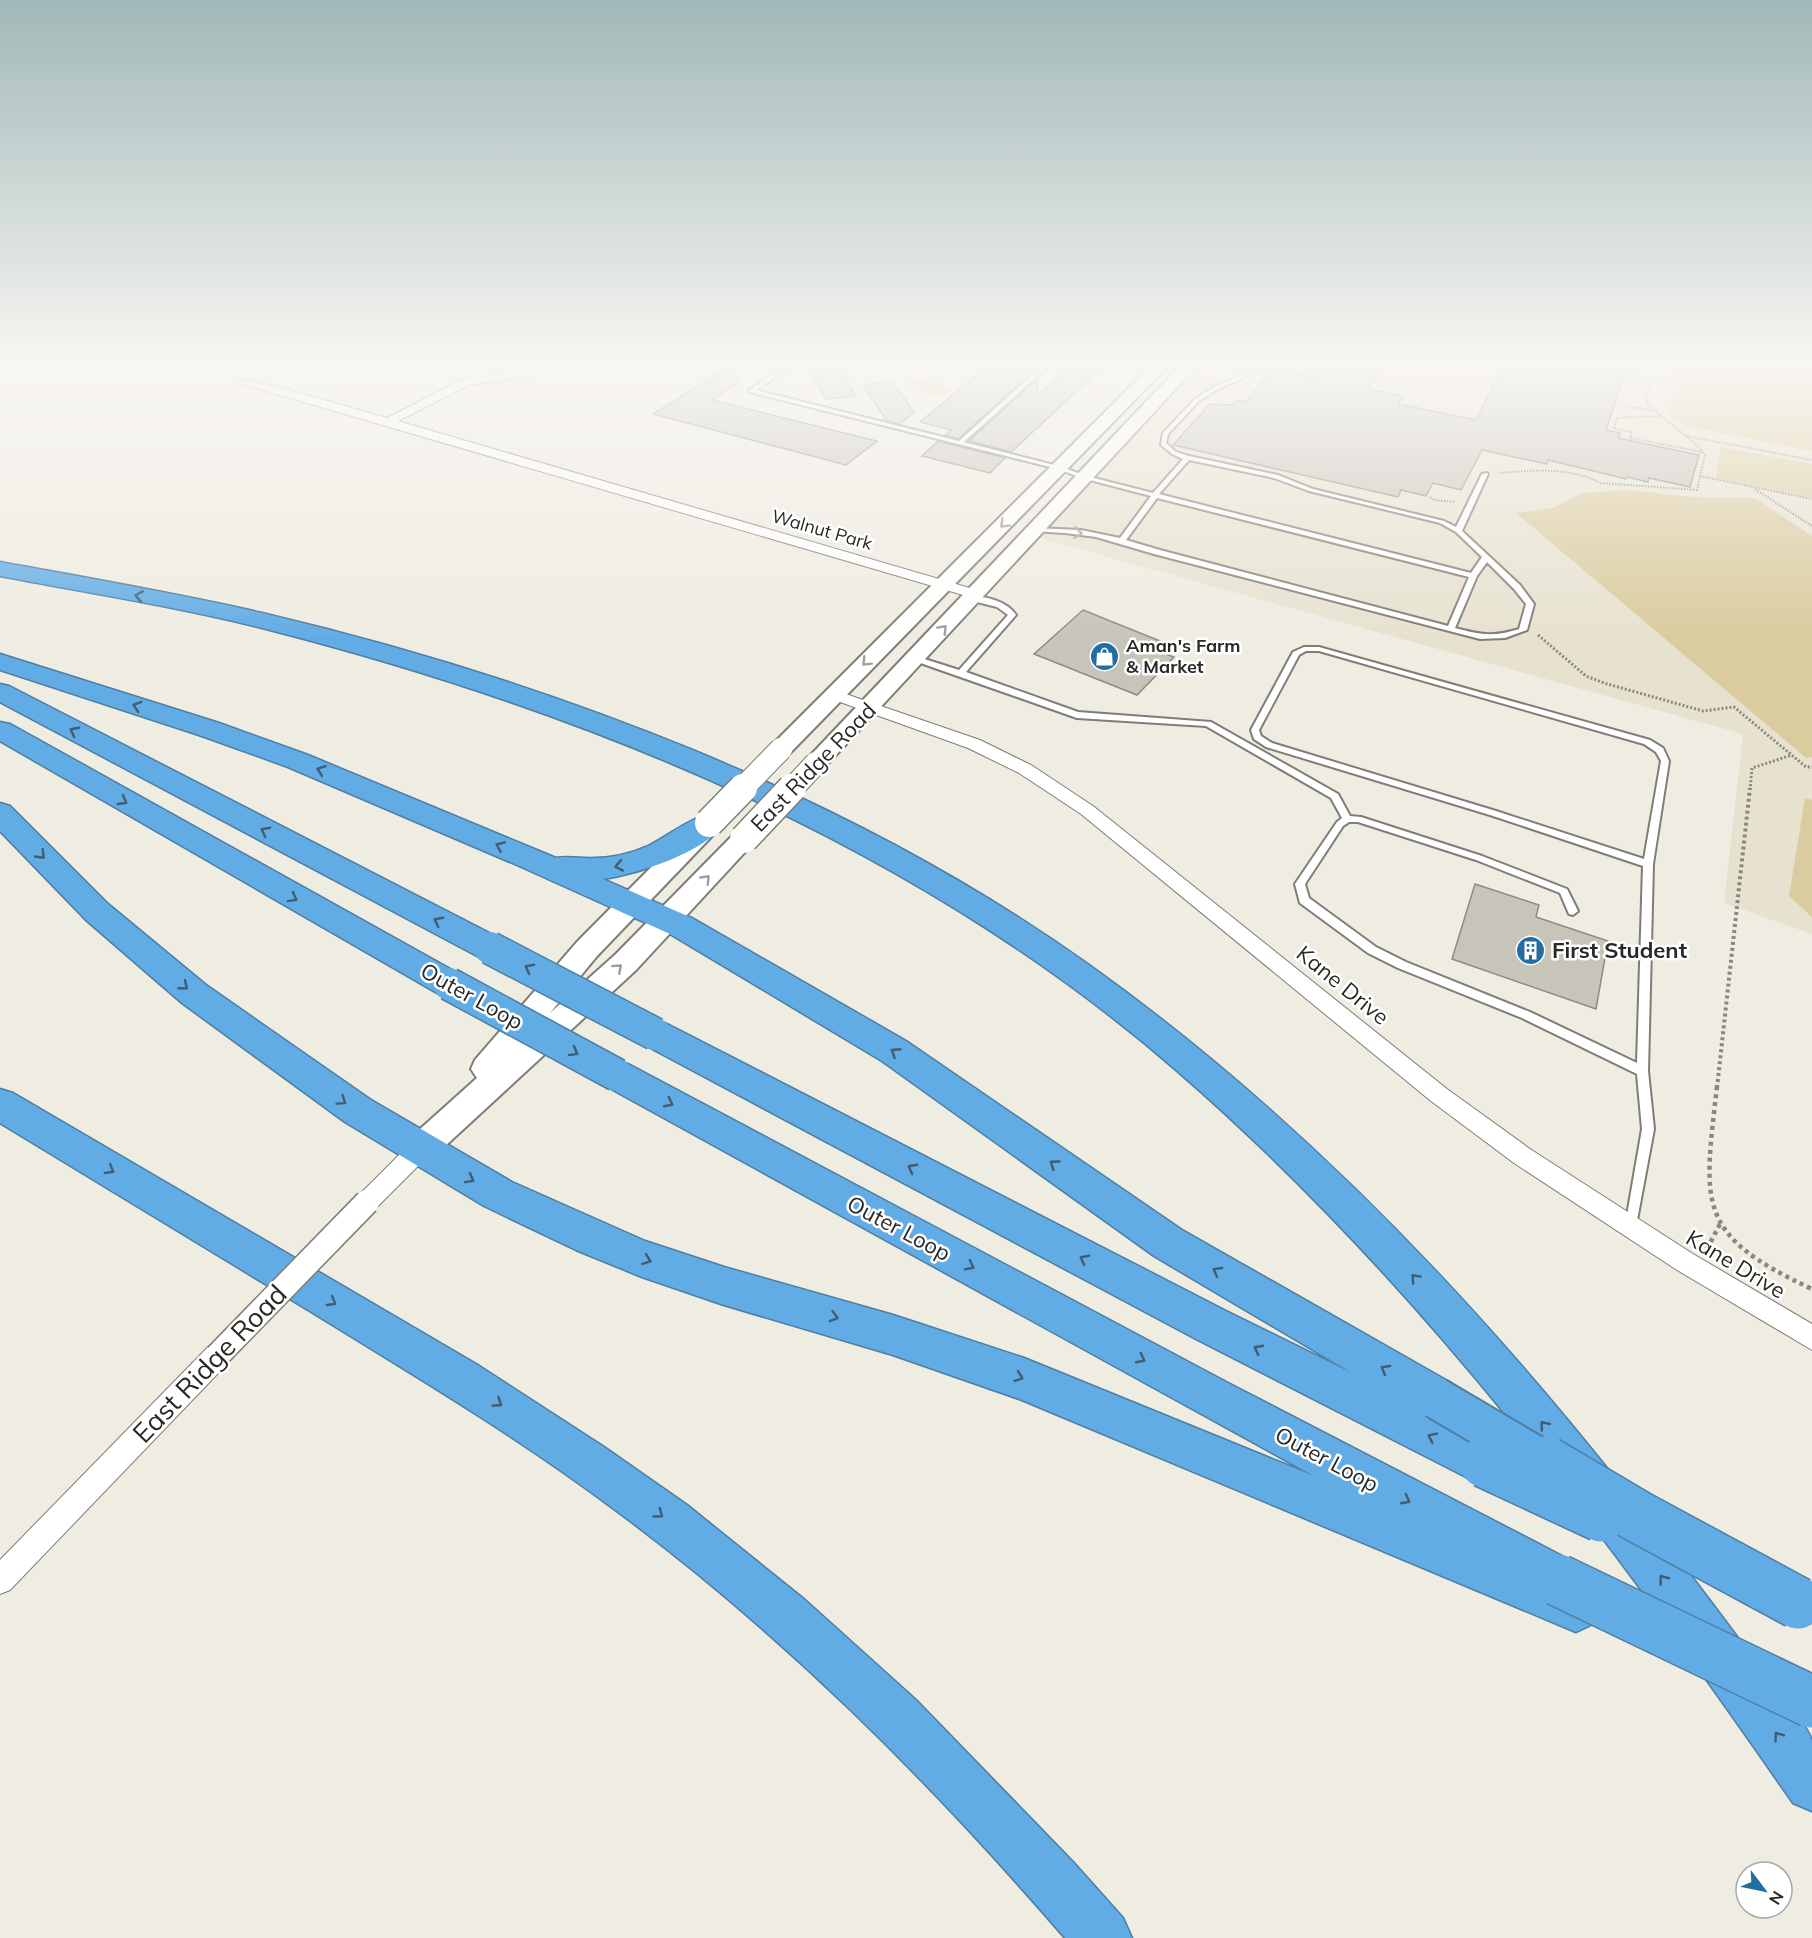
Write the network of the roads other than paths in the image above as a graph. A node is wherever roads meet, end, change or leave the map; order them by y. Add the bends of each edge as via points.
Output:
1 (505, 456) edge
2 (1016, 456) edge
3 (1071, 456) edge
4 (1103, 456) edge
5 (1184, 456) edge
6 (1187, 458) junction
7 (1060, 468) junction
8 (1485, 474) road end
9 (1084, 477) junction
10 (1155, 495) junction
11 (1034, 530) junction
12 (1458, 531) junction
13 (1122, 540) junction
14 (1486, 557) junction
15 (0, 569) edge
16 (1473, 576) junction
17 (944, 585) junction
18 (973, 596) junction
19 (1451, 629) junction
20 (915, 658) junction
21 (0, 662) edge
22 (962, 673) junction
23 (0, 692) edge
24 (834, 695) junction
25 (870, 707) junction
26 (0, 729) edge
27 (0, 813) edge
28 (1347, 819) junction
29 (709, 823) junction
30 (528, 858) junction
31 (1648, 864) junction
32 (631, 903) junction
33 (1573, 911) dead end
34 (668, 919) junction
35 (1642, 1071) junction
36 (0, 1088) edge
37 (0, 1104) edge
38 (60, 1140) junction
39 (420, 1149) junction
40 (1631, 1227) junction
41 (1812, 1338) edge
42 (1, 1576) edge
43 (1572, 1596) junction
44 (1805, 1606) edge
45 (1812, 1703) edge
46 (1812, 1784) edge
47 (1103, 1938) edge

1 - 17 street, Walnut Park
2 - 7 lane
3 - 7 main road, East Ridge Road
4 - 9 main road, East Ridge Road
5 - 6 lane
6 - 10 lane
6 - 12 lane via 1276,476 1311,490 1422,516
7 - 9 lane
7 -> 17 main road, East Ridge Road
8 - 12 lane
9 - 10 lane
9 - 11 main road, East Ridge Road
10 - 13 lane
10 - 16 lane
11 -> 13 lane
11 - 18 main road, East Ridge Road
12 - 14 lane
13 - 19 lane
14 - 16 lane
14 - 19 lane via 1530,604 1523,630 1505,636 1480,637
46 -> 15 highway via 1574,1461 1425,1288 1347,1206 1225,1092 1122,1007 1041,948 928,878 817,819 671,754 550,707 432,668 262,621
16 - 19 lane
17 - 18 street, Walnut Park
17 -> 24 main road, East Ridge Road
20 -> 18 main road, East Ridge Road
18 - 22 lane via 1004,607 1012,615
20 - 22 lane
20 - 25 main road, East Ridge Road
30 -> 21 highway via 298,761
22 - 28 lane via 1077,715 1208,724 1335,796
44 -> 23 highway, bridge via 1484,1462 1211,1325
24 - 25 street, Kane Drive
24 - 29 main road, East Ridge Road, bridge
34 -> 25 main road, East Ridge Road, bridge
25 - 40 street, Kane Drive via 982,748 1025,769 1087,810 1439,1095 1522,1156
26 -> 43 highway, Outer Loop, bridge via 264,882
27 -> 39 highway via 97,912 153,962 308,1077
28 - 33 lane via 1358,819 1479,858 1564,891
28 - 35 lane via 1299,884 1305,900 1372,950 1526,1015
29 -> 30 highway via 661,853 623,866 573,868
29 - 32 main road, East Ridge Road
30 - 32 highway
31 - 31 lane via 1665,761 1660,750 1647,742 1319,649 1304,649 1296,654 1255,730 1257,737 1269,745
31 - 35 lane
32 - 34 highway
32 - 39 main road, East Ridge Road via 565,974
39 -> 34 main road, East Ridge Road
44 -> 34 highway, bridge via 1637,1516 1168,1243 894,1051
35 - 40 lane via 1648,1129
36 - 38 highway via 33,1111
37 - 38 highway
38 -> 47 highway via 470,1385 568,1448 669,1521 781,1611 883,1703 1001,1823
39 - 42 street, East Ridge Road, bridge
39 -> 43 highway via 498,1194 625,1252 1024,1379
40 - 41 street, Kane Drive
43 - 45 highway, bridge

